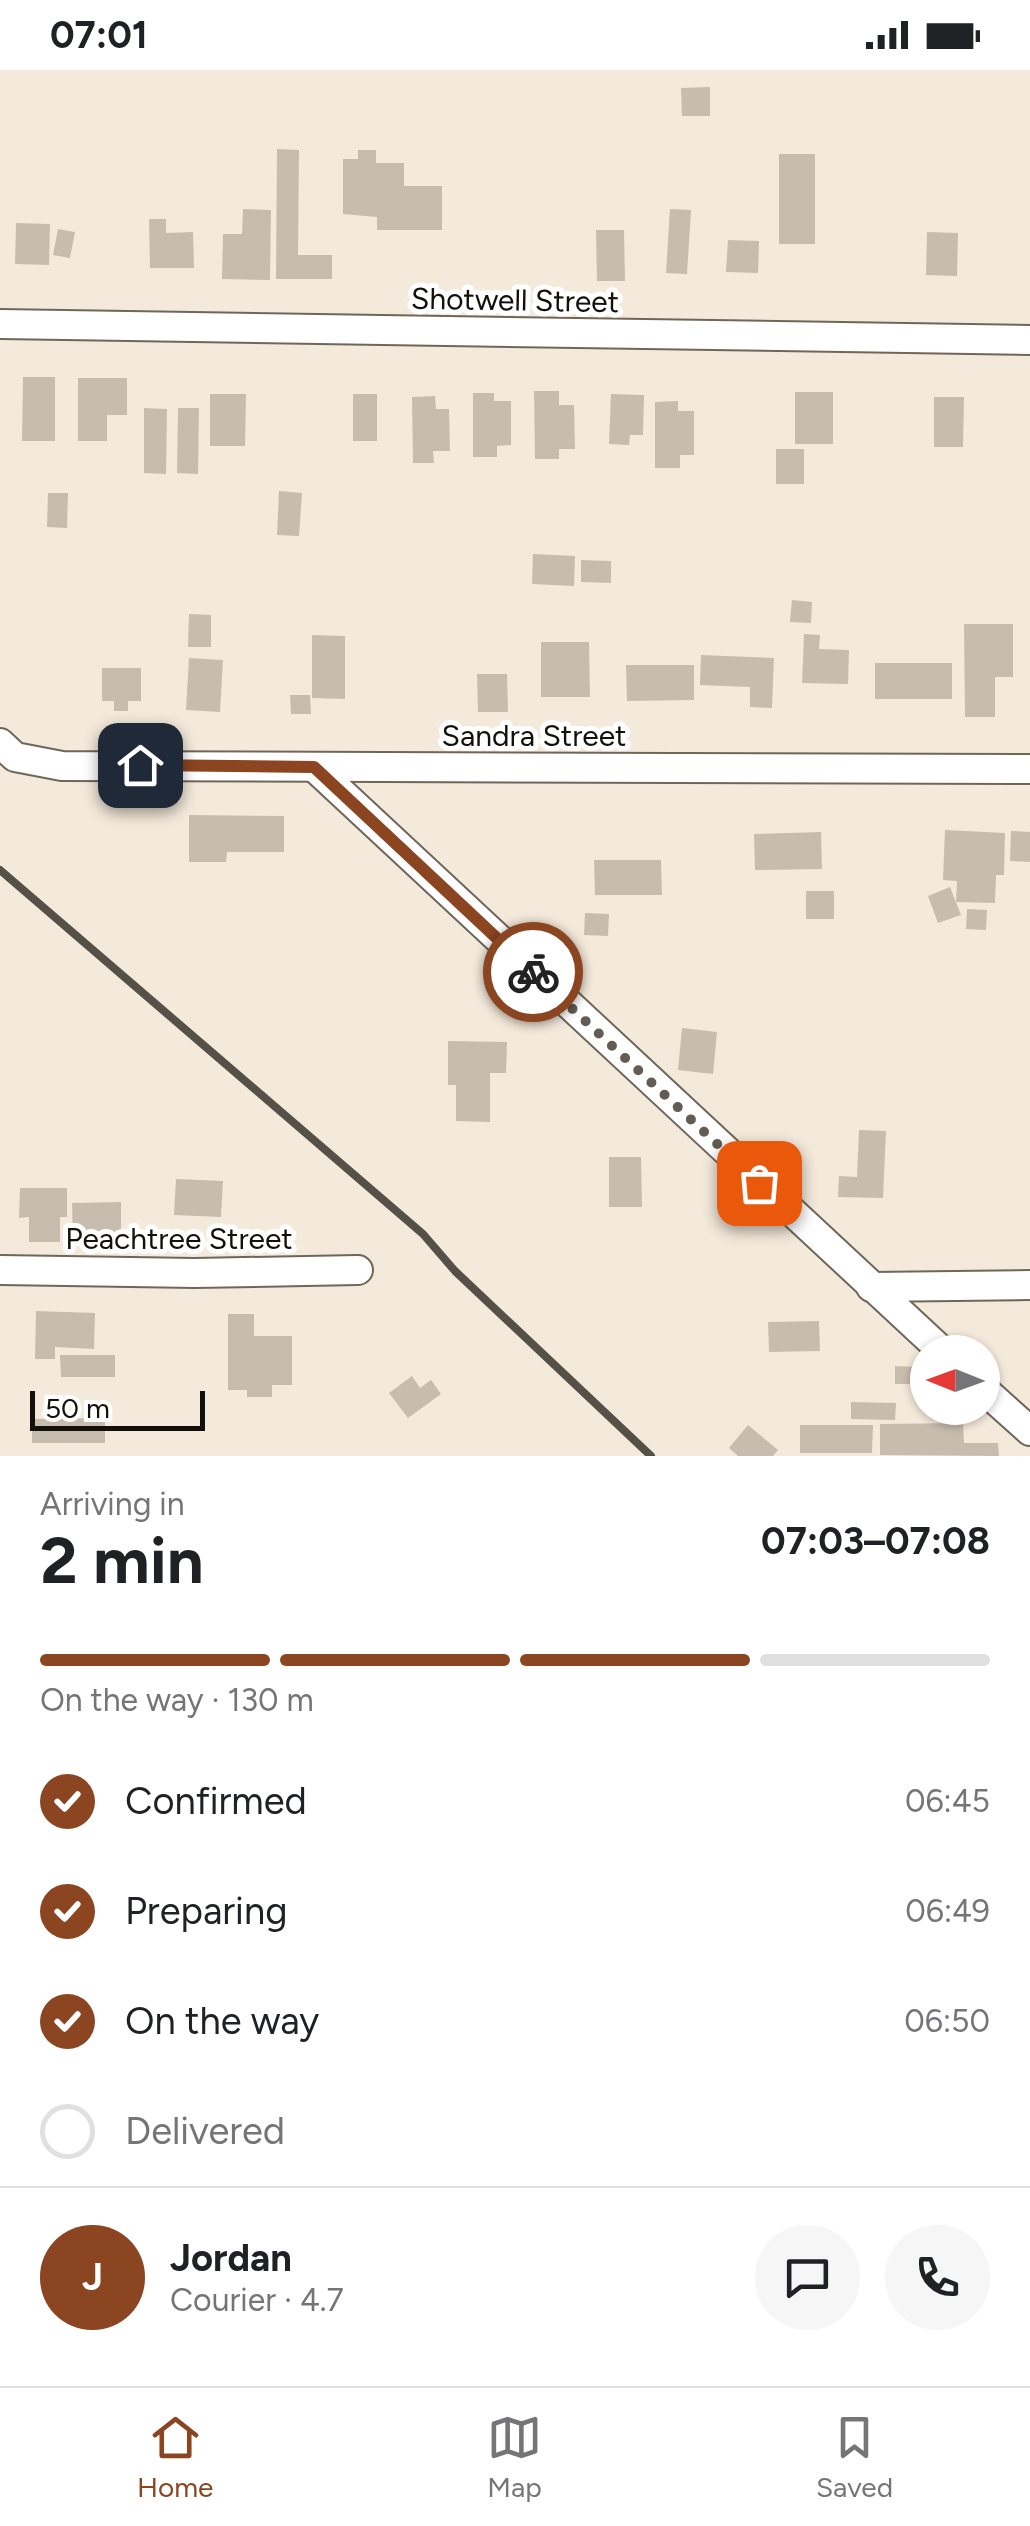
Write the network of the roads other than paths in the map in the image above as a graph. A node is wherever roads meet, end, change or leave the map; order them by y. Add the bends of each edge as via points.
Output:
1 (0, 324) edge
2 (1030, 340) edge
3 (0, 744) edge
4 (314, 767) junction
5 (1030, 769) edge
6 (0, 1270) edge
7 (358, 1270) dead end
8 (1030, 1285) edge
9 (871, 1288) junction
10 (924, 1335) edge
11 (1000, 1404) edge
12 (1030, 1431) edge

1 - 2 street, Shotwell Street
3 - 4 street, Sandra Street via 15,757 62,766
4 - 5 street, Sandra Street
4 - 9 street
6 - 7 street, Peachtree Street
8 - 9 street
9 - 10 street
11 - 12 street

